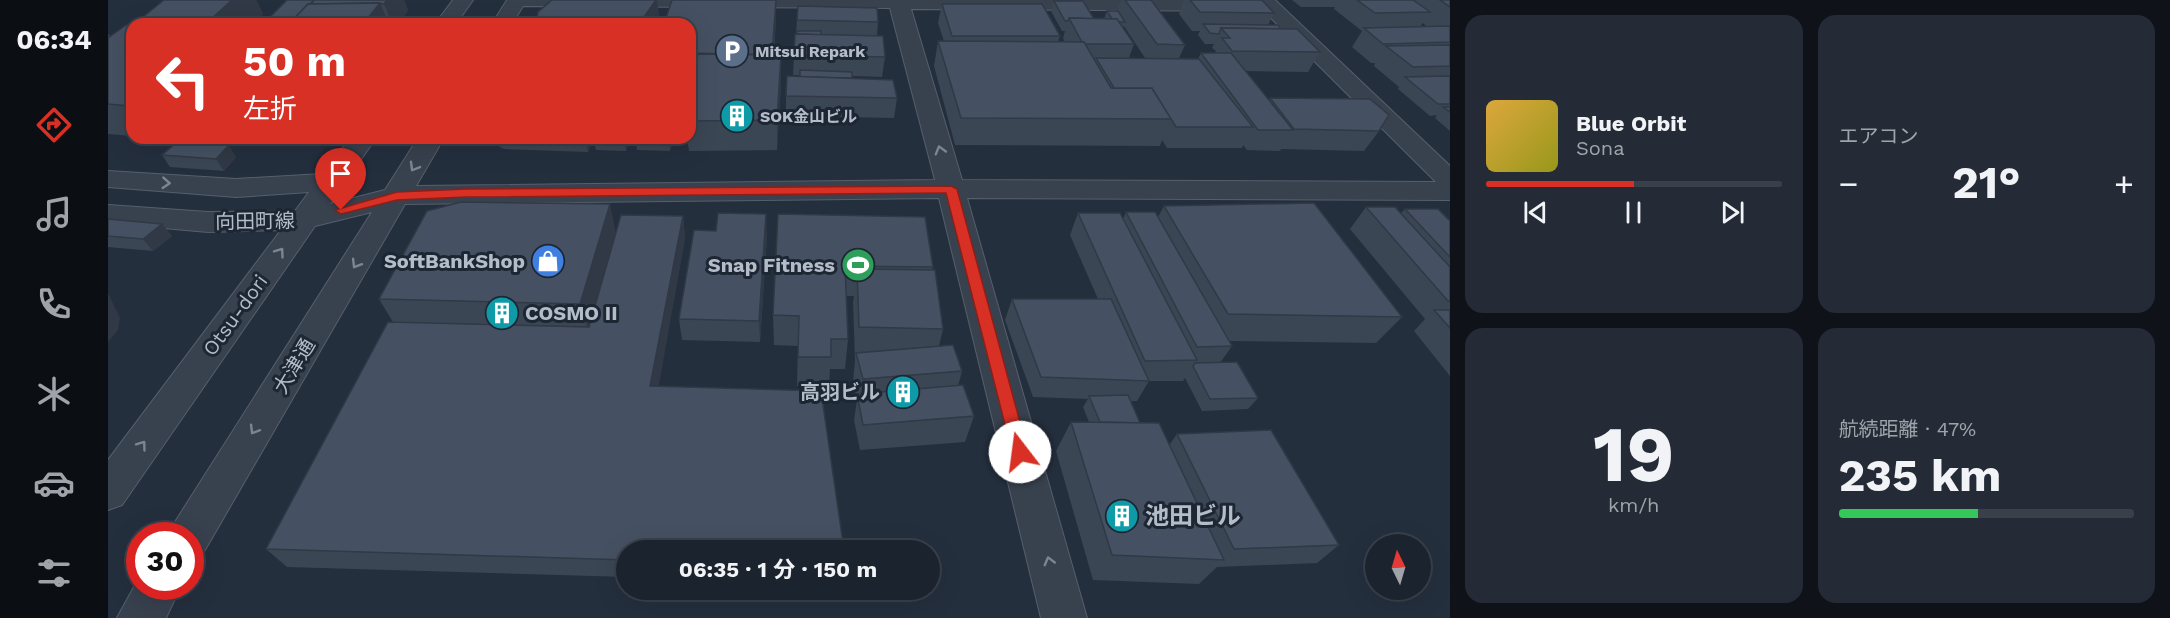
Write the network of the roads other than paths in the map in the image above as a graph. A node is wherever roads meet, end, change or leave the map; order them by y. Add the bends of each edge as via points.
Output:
1 (463, 0) edge
2 (517, 0) edge
3 (898, 2) edge
4 (1267, 2) edge
5 (450, 18) edge
6 (506, 18) edge
7 (358, 144) edge
8 (427, 144) edge
9 (108, 179) edge
10 (1450, 181) edge
11 (329, 182) junction
12 (951, 189) junction
13 (1450, 191) edge
14 (397, 196) junction
15 (108, 214) edge
16 (303, 220) junction
17 (108, 492) edge
18 (199, 522) edge
19 (151, 600) edge
20 (140, 618) edge
21 (1064, 618) edge

1 - 5 street
2 - 3 street
2 - 6 street
3 - 4 street
12 -> 3 street
4 - 10 street
7 - 11 street, Otsu-dori
8 -> 14 street
9 -> 11 street, 向田町線 via 236,188
11 - 14 street, 向田町線
11 - 16 street, Otsu-dori
12 - 13 street
12 - 14 street
21 -> 12 street
14 - 16 street, 向田町線
14 -> 18 street, 大津通
15 - 16 street, 向田町線 via 208,222
17 -> 16 street, Otsu-dori
19 - 20 street

